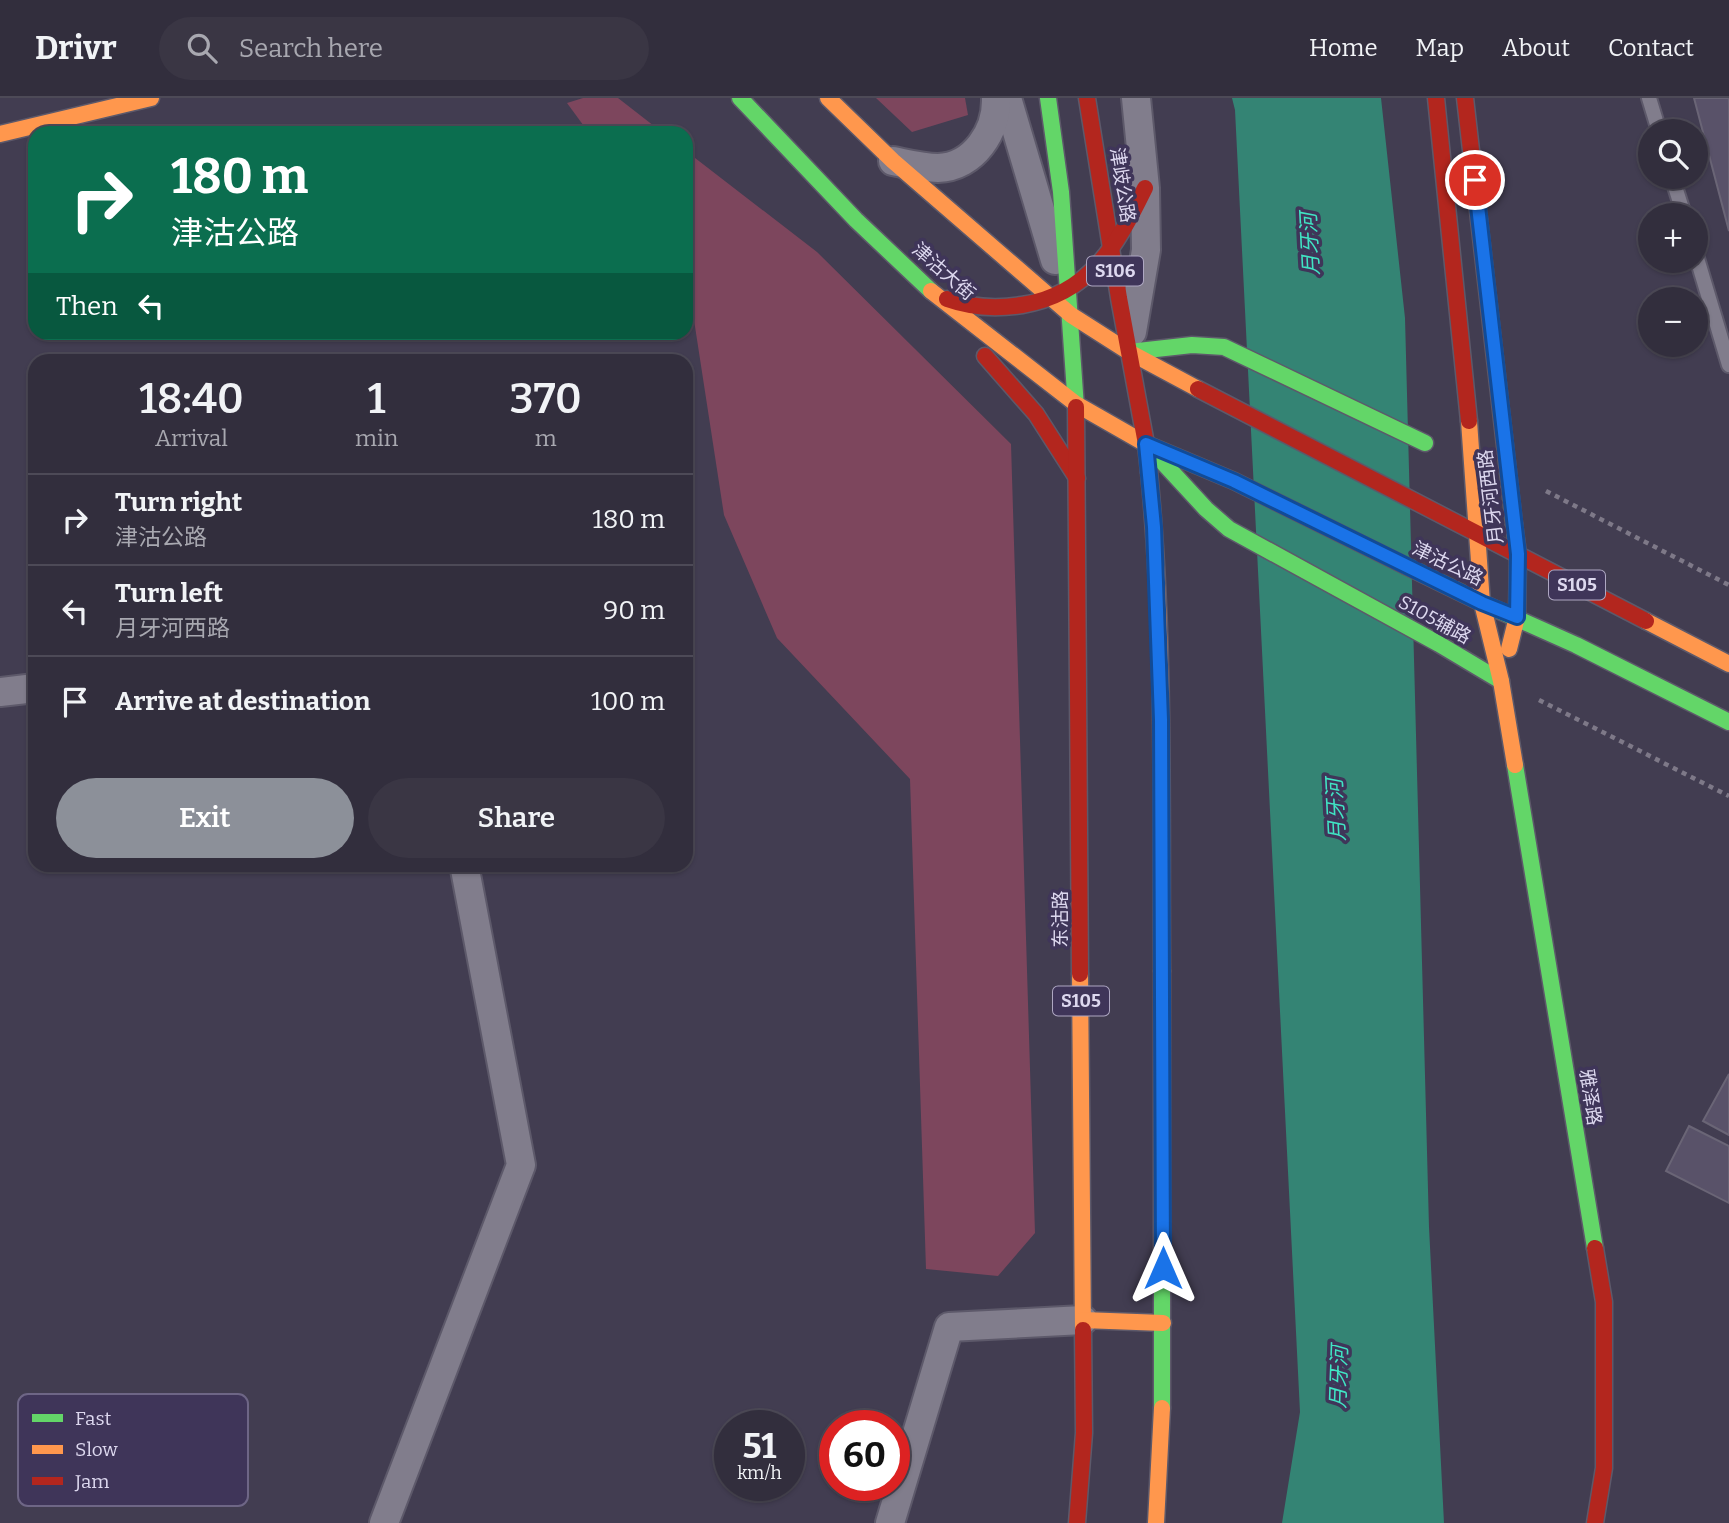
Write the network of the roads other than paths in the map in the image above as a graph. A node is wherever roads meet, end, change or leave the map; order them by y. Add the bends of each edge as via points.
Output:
1 (151, 98) edge
2 (740, 98) edge
3 (828, 98) edge
4 (996, 98) edge
5 (1007, 98) edge
6 (1048, 98) edge
7 (1087, 98) edge
8 (1136, 98) edge
9 (1436, 98) edge
10 (1465, 98) edge
11 (1649, 98) edge
12 (1655, 119) edge
13 (34, 126) edge
14 (28, 127) edge
15 (0, 134) edge
16 (893, 161) junction
17 (1145, 188) junction
18 (1111, 249) junction
19 (989, 267) dead end
20 (1701, 273) edge
21 (1013, 291) dead end
22 (935, 294) junction
23 (1062, 307) junction
24 (1032, 310) junction
25 (1129, 352) junction
26 (1074, 359) junction
27 (1729, 365) edge
28 (1076, 404) junction
29 (1118, 428) junction
30 (1425, 443) dead end
31 (1146, 444) junction
32 (1125, 449) dead end
33 (1133, 469) dead end
34 (1078, 480) junction
35 (1154, 527) junction
36 (1478, 532) junction
37 (1518, 554) junction
38 (1482, 603) junction
39 (1517, 617) junction
40 (1729, 664) edge
41 (1501, 681) junction
42 (28, 689) edge
43 (0, 692) edge
44 (1729, 722) edge
45 (466, 872) edge
46 (1083, 1320) junction
47 (1163, 1323) junction
48 (384, 1523) edge
49 (890, 1523) edge
50 (1077, 1523) edge
51 (1156, 1523) edge
52 (1595, 1523) edge

1 - 13 main road
2 - 22 main road, 津沽大街
3 - 16 main road
4 - 16 street via 989,134 976,153 940,168
5 - 23 street
6 - 23 main road, S106 via 1061,192
7 - 18 main road, 津歧公路 / S106
8 - 17 street
9 - 36 main road, 月牙河西路
10 - 37 main road, 月牙河西路
11 - 12 lane
14 - 15 main road
16 - 19 main road
16 - 23 main road
17 - 18 main road
17 - 25 street via 1146,250
18 - 23 main road
18 - 25 main road, 津歧公路 / S106
20 - 27 lane
21 - 24 main road
22 - 24 main road via 976,308
22 - 28 main road, 津沽大街
22 - 34 main road via 1040,419
23 - 24 main road
23 - 25 main road
23 - 26 main road, 东沽路 / S105
23 - 26 main road
25 - 30 main road via 1192,345 1224,347
25 - 31 main road, 津歧公路 / S106
25 - 36 main road, 津沽公路 / S105
26 - 28 main road, 东沽路 / S105
26 - 29 main road
28 - 29 main road, 津沽大街
28 - 34 main road, 东沽路 / S105
29 - 31 main road, 津沽大街
29 - 32 main road
31 - 35 main road
31 - 38 main road, 津沽公路 via 1234,481
31 - 41 main road, S105辅路 via 1229,529
33 - 35 main road
34 - 46 main road, 东沽路 / S105
35 - 47 main road via 1161,720
36 - 37 main road, 津沽公路 / S105
36 - 38 main road, 月牙河西路
37 - 39 main road, 月牙河西路
37 - 40 main road, 津沽公路 / S105
38 - 39 main road, 津沽公路
38 - 41 main road, 月牙河西路
39 - 41 main road, 月牙河西路
39 - 44 main road, 津沽公路
41 - 52 main road, 雅泽路 via 1604,1302 1604,1468
42 - 43 street
45 - 48 street via 521,1165
46 - 47 main road
46 - 49 street via 949,1328
46 - 50 main road, 东沽路 / S105 via 1084,1433
47 - 51 main road

